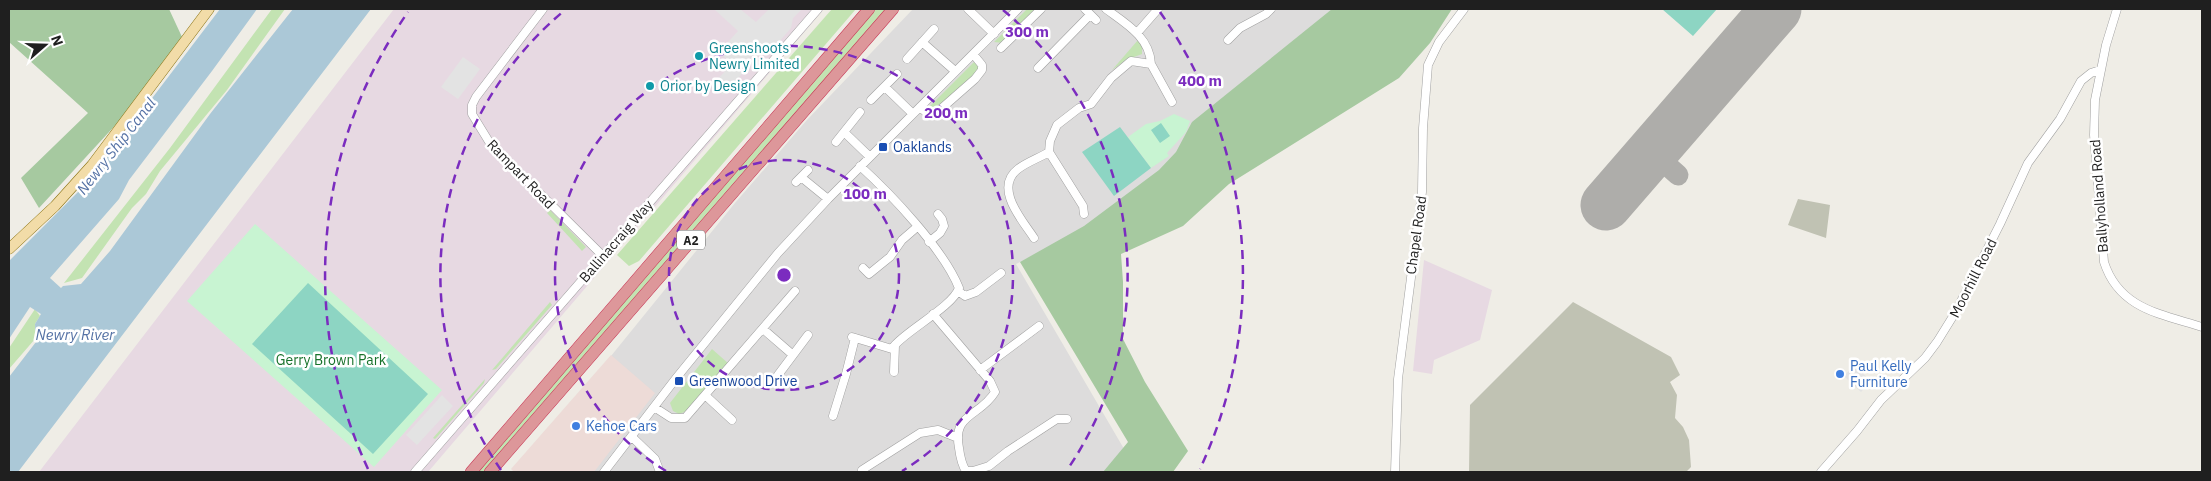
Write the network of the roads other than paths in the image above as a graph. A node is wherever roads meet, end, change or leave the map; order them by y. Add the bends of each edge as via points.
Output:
1 (209, 9) edge
2 (543, 9) edge
3 (818, 9) edge
4 (870, 9) edge
5 (892, 9) edge
6 (968, 9) edge
7 (1018, 9) edge
8 (1040, 9) edge
9 (1106, 9) edge
10 (1158, 9) edge
11 (1271, 9) edge
12 (1464, 9) edge
13 (2117, 9) edge
14 (1090, 15) edge
15 (934, 29) dead end
16 (1137, 32) junction
17 (994, 34) junction
18 (1228, 40) dead end
19 (922, 42) junction
20 (1001, 48) dead end
21 (972, 54) junction
22 (907, 59) dead end
23 (1150, 64) junction
24 (1038, 68) dead end
25 (2100, 70) junction
26 (956, 72) junction
27 (897, 74) dead end
28 (885, 86) junction
29 (871, 100) dead end
30 (1172, 102) dead end
31 (920, 107) junction
32 (860, 112) dead end
33 (913, 114) junction
34 (844, 132) junction
35 (836, 142) dead end
36 (1049, 152) junction
37 (870, 157) junction
38 (860, 166) junction
39 (808, 170) dead end
40 (828, 199) junction
41 (938, 214) dead end
42 (1084, 214) dead end
43 (917, 227) junction
44 (1034, 238) dead end
45 (929, 242) junction
46 (9, 249) edge
47 (603, 256) junction
48 (863, 268) dead end
49 (1001, 273) dead end
50 (795, 291) dead end
51 (958, 291) junction
52 (933, 314) junction
53 (1039, 326) dead end
54 (2202, 327) edge
55 (762, 329) junction
56 (808, 335) dead end
57 (894, 346) junction
58 (793, 355) junction
59 (980, 370) junction
60 (894, 372) dead end
61 (778, 375) dead end
62 (706, 396) junction
63 (654, 407) junction
64 (833, 416) dead end
65 (1067, 419) dead end
66 (732, 420) dead end
67 (632, 437) junction
68 (958, 438) junction
69 (862, 470) dead end
70 (414, 472) edge
71 (471, 472) edge
72 (490, 472) edge
73 (604, 472) edge
74 (660, 472) edge
75 (973, 472) edge
76 (1395, 472) edge
77 (1821, 472) edge

1 - 46 main road via 92,164 55,206
2 - 47 street, Rampart Road via 476,97 472,114 491,145
3 - 47 street, Ballinacraig Way
4 - 71 highway, A2
5 - 72 highway, A2
6 - 17 street
7 - 17 street
8 - 20 street
9 - 16 street
10 - 16 street
11 - 18 street via 1240,28
12 - 76 street, Chapel Road via 1439,42 1428,65 1422,192 1398,379
13 - 25 street, Ballyholland Road
14 - 24 street
15 - 19 street
16 - 23 street via 1148,49
17 - 21 street
19 - 22 street
19 - 26 street
21 - 26 street
21 - 31 street via 982,65 975,80 934,115 930,116
23 - 30 street
23 - 36 street via 1131,61 1120,68 1091,104 1079,108 1057,125
25 - 54 street, Ballyholland Road via 2094,135 2101,239 2108,275 2133,302
25 - 77 street, Moorhill Road via 2081,81 2060,119 2028,163 1940,338 1925,358 1881,400
26 - 31 street
27 - 28 street
28 - 29 street
28 - 33 street
31 - 33 street
32 - 34 street
33 - 37 street
34 - 35 street
34 - 37 street
36 - 42 street via 1083,206
36 - 44 street via 1016,170 1008,188 1010,201
37 - 38 street
38 - 40 street
38 - 43 street
39 - 40 street via 799,180
40 - 63 street via 778,253
41 - 45 street via 944,226
43 - 45 street
43 - 48 street via 869,274
45 - 51 street via 956,280
47 - 70 street, Ballinacraig Way
49 - 51 street via 972,295 965,296
50 - 55 street
51 - 52 street
52 - 57 street
52 - 59 street
53 - 59 street
55 - 58 street
55 - 62 street
56 - 58 street
57 - 60 street
57 - 64 street via 892,349 884,348 853,337
58 - 61 street
59 - 68 street via 990,381 994,392 990,400 961,423
62 - 63 street via 679,420
62 - 66 street
63 - 67 street
65 - 75 street via 1057,420 989,466
67 - 73 street
67 - 74 street via 655,458
68 - 69 street via 938,430 920,433
68 - 75 street via 964,469

